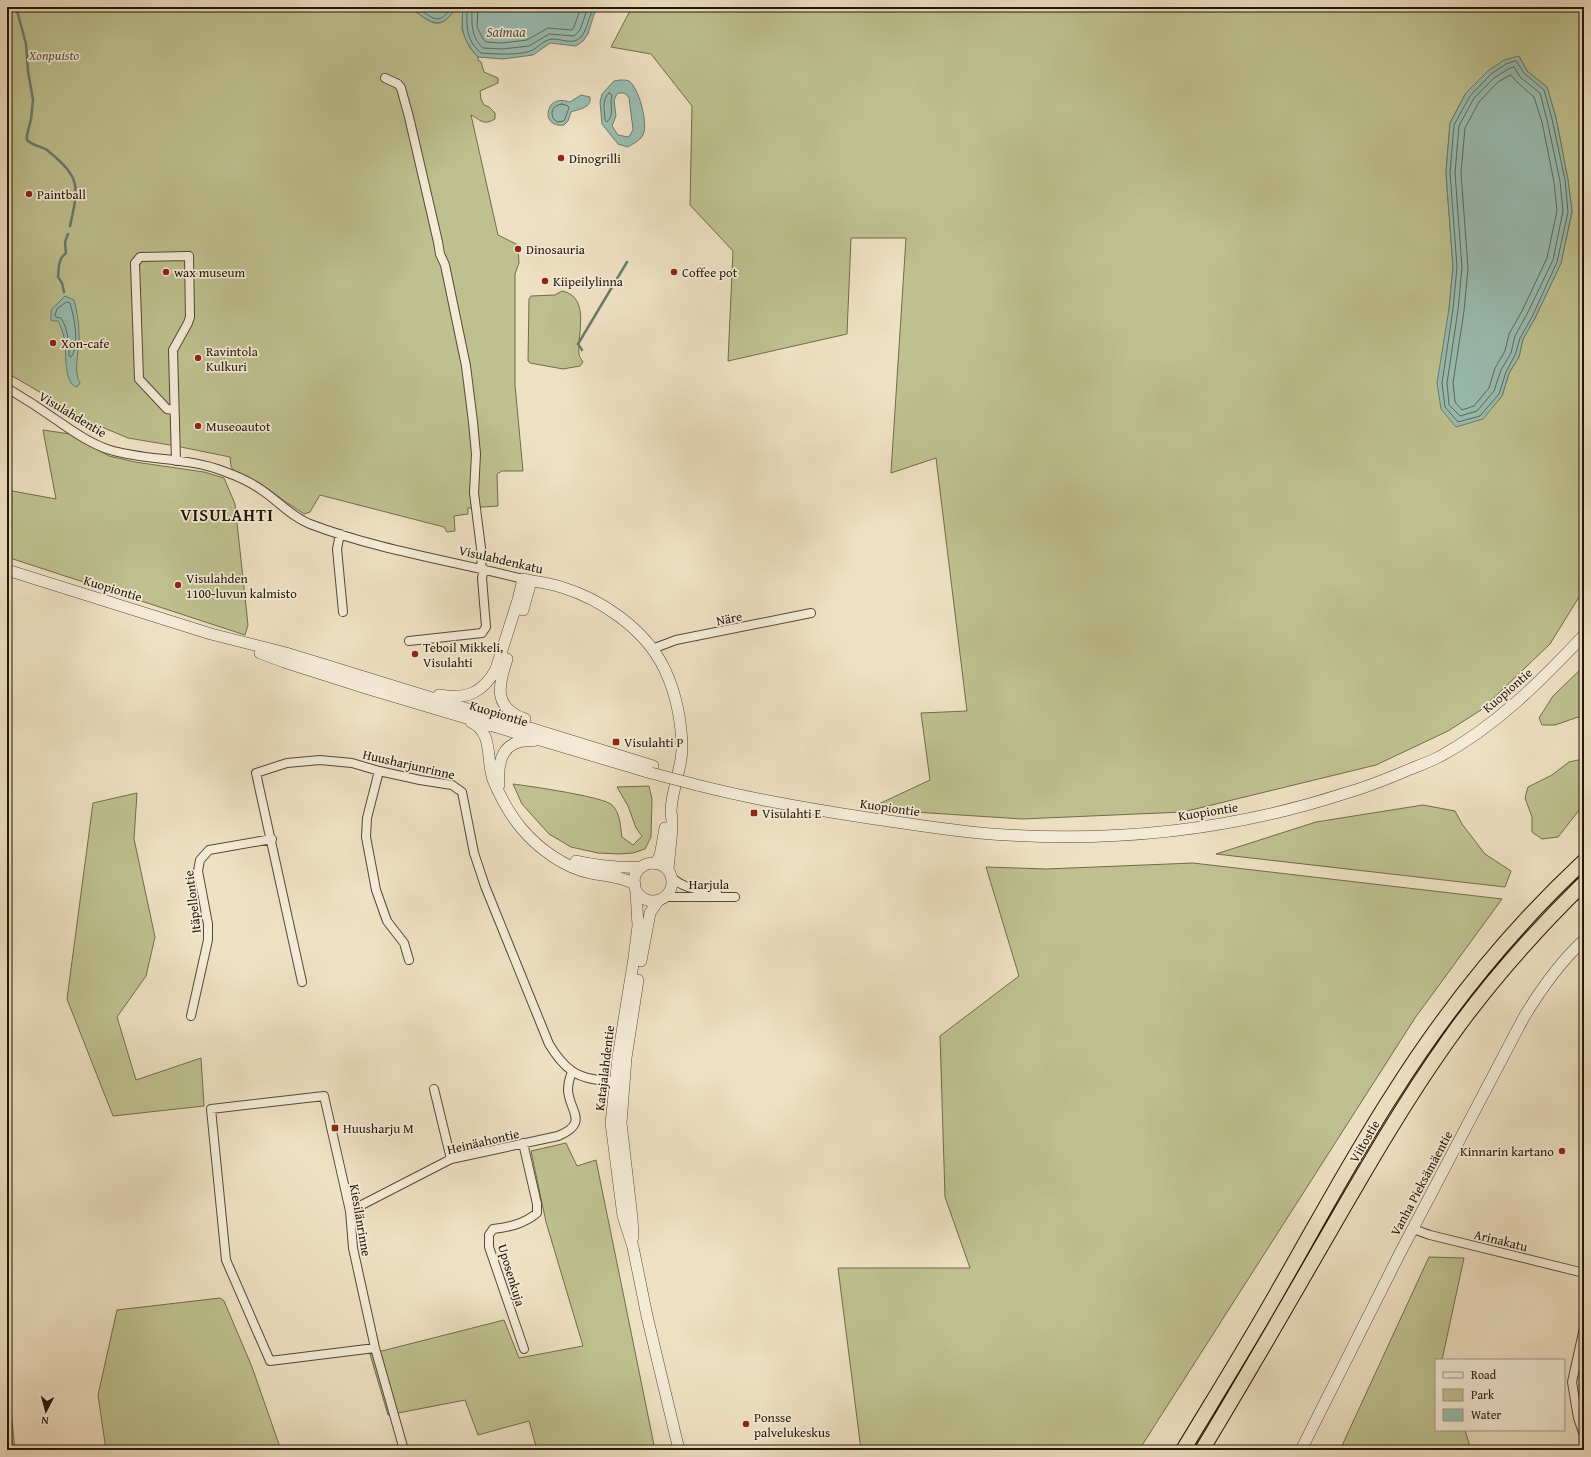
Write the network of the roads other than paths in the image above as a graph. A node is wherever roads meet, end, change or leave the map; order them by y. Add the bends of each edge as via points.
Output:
1 (385, 78) dead end
2 (7, 388) edge
3 (174, 410) junction
4 (176, 460) junction
5 (340, 534) junction
6 (482, 569) junction
7 (7, 570) edge
8 (527, 580) junction
9 (343, 612) dead end
10 (811, 613) dead end
11 (211, 634) junction
12 (1584, 635) edge
13 (409, 641) dead end
14 (652, 649) junction
15 (380, 683) junction
16 (444, 712) junction
17 (586, 750) junction
18 (379, 771) junction
19 (500, 792) junction
20 (671, 810) junction
21 (272, 839) junction
22 (547, 851) junction
23 (1584, 861) edge
24 (655, 864) junction
25 (642, 867) junction
26 (670, 873) junction
27 (1584, 883) edge
28 (636, 887) junction
29 (662, 899) junction
30 (1584, 940) edge
31 (410, 960) dead end
32 (302, 982) dead end
33 (191, 1016) dead end
34 (572, 1072) junction
35 (619, 1082) junction
36 (434, 1089) dead end
37 (523, 1143) junction
38 (451, 1159) junction
39 (350, 1211) junction
40 (1413, 1229) junction
41 (1584, 1273) edge
42 (1584, 1328) edge
43 (375, 1348) junction
44 (524, 1349) dead end
45 (1208, 1410) junction
46 (1584, 1435) edge
47 (404, 1450) edge
48 (679, 1450) edge
49 (1178, 1450) edge
50 (1183, 1450) edge
51 (1202, 1450) edge
52 (1301, 1450) edge

1 - 6 street via 401,88 440,254 445,265 466,366 474,428 474,493
2 - 4 street, Visulahdentie via 71,430 109,449 135,456
3 - 3 street via 172,350 190,317 189,256 140,258 135,263 139,379 167,410
3 - 4 street
4 - 5 street, Visulahdenkatu via 205,465 239,477 308,523
5 - 6 street, Visulahdenkatu
5 - 9 street via 337,548
6 - 8 street, Visulahdenkatu
6 - 13 street via 486,627 482,633
7 - 11 street, Kuopiontie
8 - 14 street, Visulahdenkatu via 562,588 595,601 635,630
8 - 15 street via 496,669 487,683 476,692 454,697
8 - 17 street via 502,672 502,700 514,716 551,728
10 - 14 street, Näre via 676,640
11 - 15 street, Kuopiontie via 286,653
11 - 16 street, Kuopiontie via 284,662
12 - 17 street, Kuopiontie via 1549,672 1486,727 1438,758 1372,785 1305,807 1223,825 1136,835 1071,837 1006,835 922,826 783,804
14 - 20 street, Visulahdenkatu via 664,668 681,727 682,751
15 - 17 street, Kuopiontie
16 - 17 street, Kuopiontie
16 - 19 street via 482,730 487,742 494,781
17 - 19 street via 532,741 515,742 504,751 501,758
18 - 21 street, Huusharjunrinne via 352,763 320,760 287,763 256,773
18 - 31 street via 367,818 366,837 376,890 387,921 404,943
18 - 34 street, Huusharjunrinne via 452,785 462,792 474,853 485,886 549,1044
19 - 22 street via 522,829
20 - 24 street, Visulahdenkatu via 666,819 660,856
20 - 26 street, Visulahdenkatu
21 - 32 street, Huusharjunrinne
21 - 33 street, Itäpellontie via 209,850 200,860 198,871 208,924 208,940
22 - 25 street via 572,861 597,866
22 - 28 street via 572,867 625,879
23 - 45 highway, Viitostie via 1544,900 1485,968 1450,1011 1407,1072
24 - 25 street
24 - 26 street
25 - 28 street via 638,872
26 - 29 street via 670,891
26 - 29 street, Harjula via 678,883 686,887 735,897
27 - 51 highway, Viitostie via 1516,955 1447,1042 1377,1150
28 - 29 street via 642,897 650,901
28 - 35 street, Katajalahdentie via 638,926
29 - 35 street, Katajalahdentie via 650,913 646,927
30 - 40 street, Vanha Pieksämäentie via 1558,967 1524,1017
34 - 35 street, Huusharjunrinne via 585,1077
34 - 37 street, Heinäahontie via 568,1091 575,1123 569,1132
35 - 48 street, Katajalahdentie via 611,1123 623,1216 633,1247
36 - 38 street
37 - 38 street, Heinäahontie
37 - 44 street, Uposenkuja via 537,1213 529,1220 493,1229 489,1235 489,1247
38 - 39 street, Heinäahontie
39 - 43 street, Kiesilänrinne via 353,1248
39 - 43 street, Kiesilänrinne via 324,1096 211,1109 226,1260 270,1361
40 - 41 street, Arinakatu
40 - 52 street, Vanha Pieksämäentie
42 - 46 street via 1572,1382 1578,1418
43 - 47 street, Kiesilänrinne
45 - 49 highway
45 - 50 highway, Viitostie

